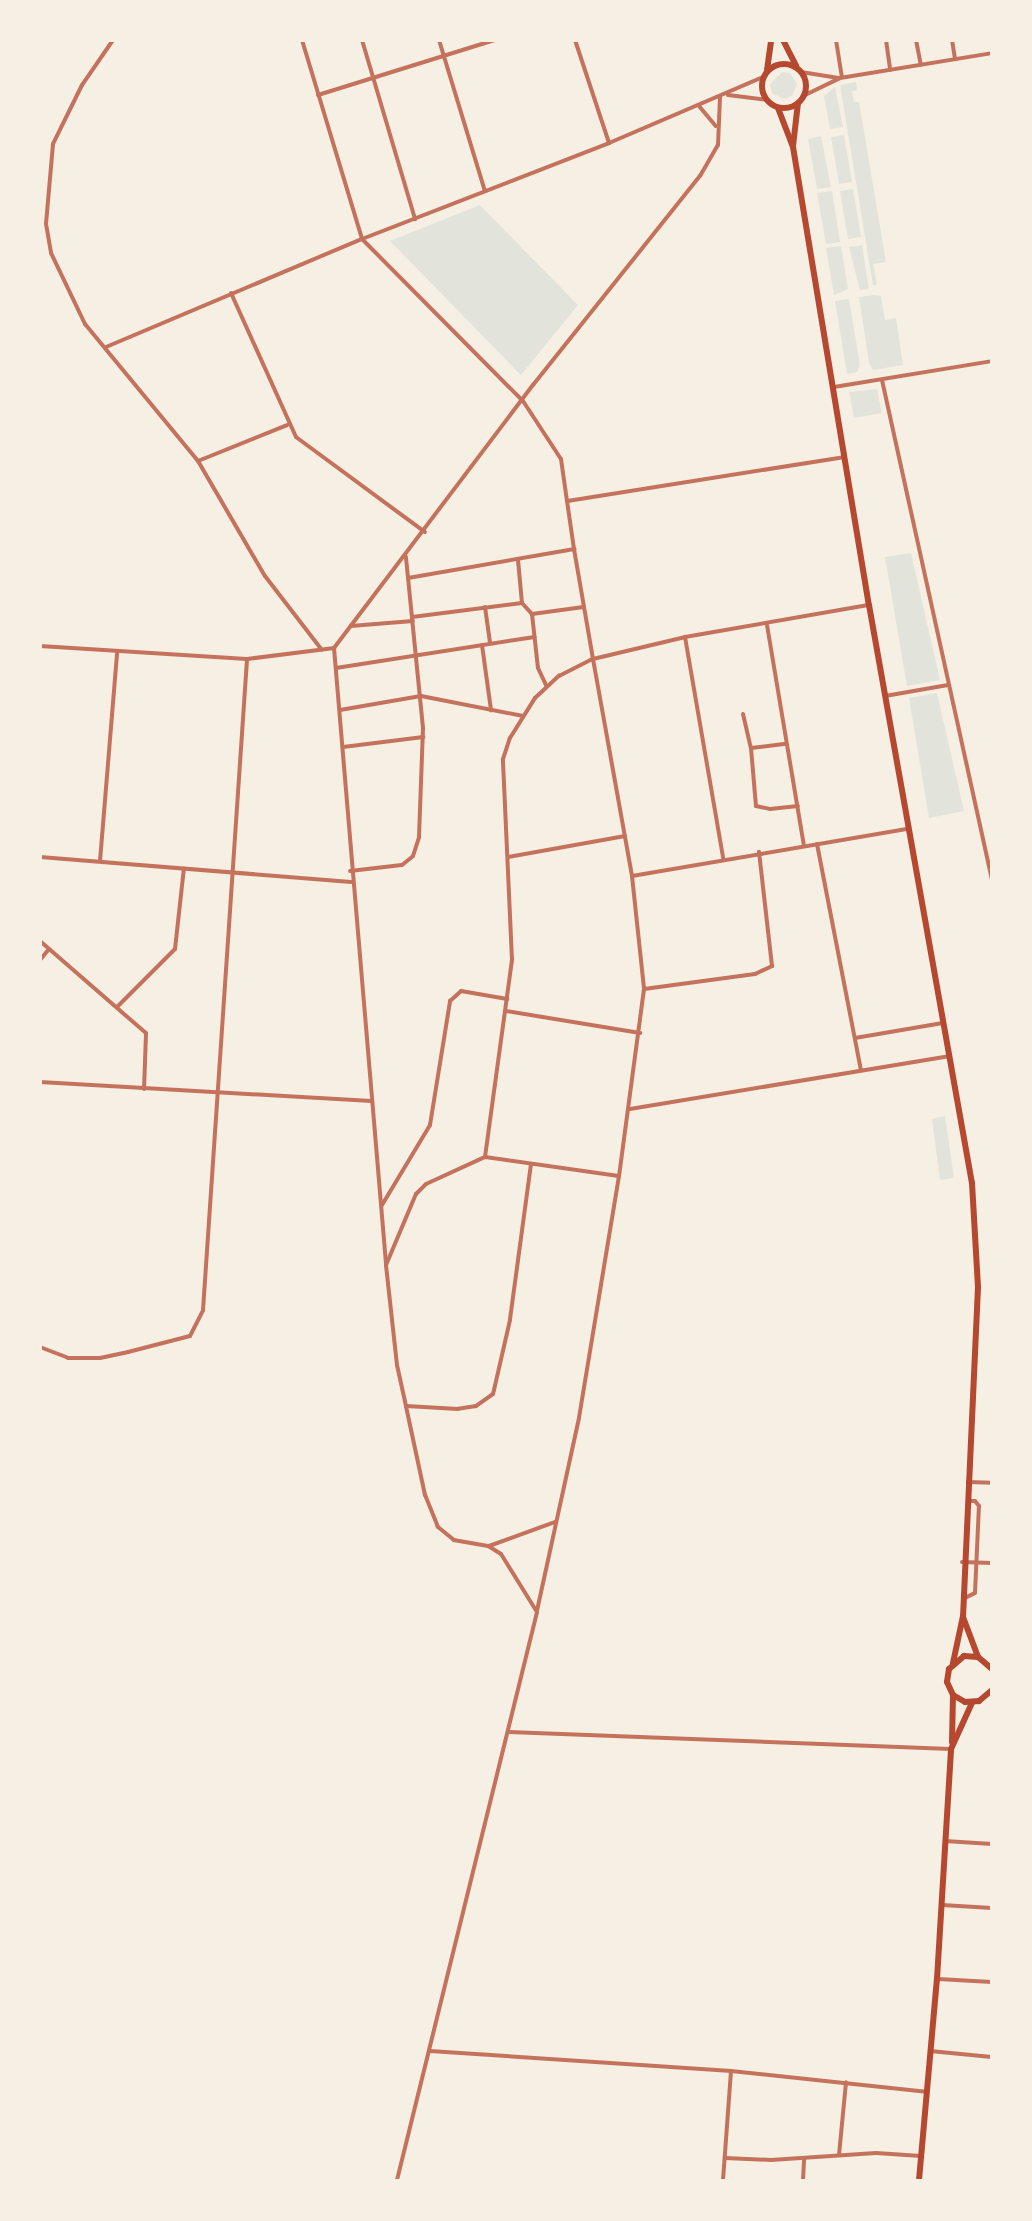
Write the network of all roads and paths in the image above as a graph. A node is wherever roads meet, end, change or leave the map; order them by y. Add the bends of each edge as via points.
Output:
1 (113, 40) edge
2 (302, 40) edge
3 (362, 40) edge
4 (439, 40) edge
5 (495, 40) edge
6 (575, 40) edge
7 (771, 40) edge
8 (783, 40) edge
9 (836, 40) edge
10 (885, 40) edge
11 (916, 40) edge
12 (952, 40) edge
13 (992, 53) edge
14 (444, 56) junction
15 (955, 59) junction
16 (921, 65) junction
17 (799, 69) junction
18 (767, 70) junction
19 (890, 70) junction
20 (763, 77) junction
21 (372, 78) junction
22 (841, 78) junction
23 (318, 95) junction
24 (728, 95) junction
25 (803, 96) junction
26 (720, 98) junction
27 (766, 100) junction
28 (798, 103) junction
29 (699, 106) junction
30 (778, 108) junction
31 (716, 126) junction
32 (609, 143) junction
33 (793, 147) junction
34 (485, 192) junction
35 (415, 219) junction
36 (362, 239) junction
37 (231, 293) junction
38 (106, 347) junction
39 (992, 361) edge
40 (882, 380) junction
41 (834, 387) junction
42 (523, 401) junction
43 (287, 425) junction
44 (845, 457) junction
45 (198, 461) junction
46 (567, 501) junction
47 (425, 532) junction
48 (574, 549) junction
49 (406, 556) junction
50 (518, 560) junction
51 (408, 578) junction
52 (522, 603) junction
53 (869, 605) junction
54 (584, 607) junction
55 (485, 608) junction
56 (532, 614) junction
57 (412, 619) junction
58 (766, 625) junction
59 (351, 626) junction
60 (536, 637) junction
61 (685, 637) junction
62 (490, 644) junction
63 (40, 645) edge
64 (482, 645) junction
65 (334, 648) junction
66 (322, 650) junction
67 (117, 652) junction
68 (416, 656) junction
69 (248, 659) junction
70 (593, 659) junction
71 (336, 668) junction
72 (948, 685) junction
73 (546, 686) junction
74 (421, 696) junction
75 (885, 696) junction
76 (340, 710) junction
77 (491, 710) junction
78 (743, 714) dead end
79 (523, 716) junction
80 (423, 737) junction
81 (786, 744) junction
82 (343, 747) junction
83 (750, 748) junction
84 (798, 806) junction
85 (908, 829) junction
86 (625, 836) junction
87 (817, 843) junction
88 (804, 846) junction
89 (759, 852) junction
90 (40, 857) edge
91 (508, 857) junction
92 (723, 858) junction
93 (100, 861) junction
94 (184, 868) junction
95 (235, 871) junction
96 (350, 871) junction
97 (632, 876) junction
98 (992, 880) edge
99 (351, 882) junction
100 (40, 941) edge
101 (48, 950) junction
102 (40, 960) edge
103 (644, 988) junction
104 (507, 999) junction
105 (117, 1007) junction
106 (506, 1011) junction
107 (943, 1023) junction
108 (640, 1033) junction
109 (855, 1038) junction
110 (950, 1056) junction
111 (861, 1070) junction
112 (40, 1082) edge
113 (144, 1089) junction
114 (216, 1094) junction
115 (371, 1101) junction
116 (630, 1109) junction
117 (485, 1157) junction
118 (531, 1164) junction
119 (620, 1176) junction
120 (381, 1207) junction
121 (386, 1265) junction
122 (40, 1347) edge
123 (406, 1407) junction
124 (967, 1482) junction
125 (992, 1482) edge
126 (966, 1502) junction
127 (556, 1521) junction
128 (488, 1546) junction
129 (962, 1562) junction
130 (976, 1563) junction
131 (992, 1563) edge
132 (962, 1599) junction
133 (537, 1612) junction
134 (963, 1616) junction
135 (978, 1657) junction
136 (953, 1663) junction
137 (992, 1669) edge
138 (991, 1693) edge
139 (952, 1695) junction
140 (972, 1703) junction
141 (509, 1732) junction
142 (952, 1746) junction
143 (945, 1841) junction
144 (992, 1844) edge
145 (941, 1905) junction
146 (992, 1908) edge
147 (937, 1979) junction
148 (992, 1982) edge
149 (430, 2051) junction
150 (930, 2052) junction
151 (992, 2057) edge
152 (731, 2071) junction
153 (846, 2082) junction
154 (926, 2092) junction
155 (839, 2155) junction
156 (921, 2156) junction
157 (725, 2158) junction
158 (804, 2159) junction
159 (397, 2181) edge
160 (723, 2181) edge
161 (803, 2181) edge
162 (919, 2181) edge

1 - 38 street via 82,85 57,133 51,154 46,230 51,253 80,315
2 - 23 street
3 - 21 street
4 - 14 street
5 - 14 street
6 - 32 street
7 - 18 main road
8 - 17 main road
9 - 22 street
10 - 19 street
11 - 16 street
12 - 15 street
13 - 15 street
14 - 21 street
14 - 34 street
15 - 16 street
16 - 19 street
17 - 18 main road via 781,63
17 - 22 street
17 - 25 main road via 806,84
18 - 20 main road
19 - 22 street
20 - 24 street
20 - 27 main road via 761,89
21 - 23 street
21 - 35 street
22 - 25 street
23 - 36 street
24 - 26 street
24 - 27 street
25 - 28 main road
26 - 29 street
26 - 31 street
27 - 30 main road
28 - 30 main road
28 - 33 main road
29 - 31 street
29 - 32 street
30 - 33 main road
31 - 42 street via 718,145 699,176
32 - 34 street
33 - 41 main road
34 - 35 street
35 - 36 street
36 - 37 street
36 - 42 street
37 - 38 street
37 - 43 street
38 - 45 street
39 - 40 street
40 - 41 street
40 - 72 street
41 - 44 main road
42 - 46 street via 561,459
42 - 47 street
43 - 45 street
43 - 47 street via 304,447
44 - 46 street
44 - 53 main road
45 - 66 street via 265,576
46 - 48 street
47 - 49 street
48 - 50 street
48 - 54 street
49 - 51 street
49 - 59 street
50 - 51 street
50 - 52 street
51 - 57 street
52 - 55 street
52 - 56 street
53 - 58 street
53 - 75 main road
54 - 56 street
54 - 70 street
55 - 57 street
55 - 62 street
56 - 60 street
57 - 59 street
57 - 68 street
58 - 61 street
58 - 81 street
59 - 65 street
60 - 62 street
60 - 73 street via 540,678
61 - 70 street
61 - 92 street
62 - 64 street
63 - 67 street
64 - 68 street
64 - 77 street
65 - 66 street
65 - 71 street
66 - 69 street
67 - 69 street
67 - 93 street
68 - 71 street
68 - 74 street
69 - 95 street
70 - 73 street
70 - 86 street
71 - 76 street
72 - 75 street
72 - 98 street
73 - 79 street
74 - 76 street
74 - 77 street
74 - 80 street
75 - 85 main road
76 - 82 street
77 - 79 street
78 - 83 street
79 - 91 street via 503,759
80 - 82 street
80 - 96 street via 416,851 402,865
81 - 83 street
81 - 84 street
82 - 96 street
83 - 84 street via 756,806
84 - 88 street
85 - 87 street
85 - 107 main road
86 - 91 street
86 - 97 street
87 - 88 street
87 - 109 street
88 - 89 street
89 - 92 street
89 - 103 street via 772,966 755,974
90 - 93 street
91 - 104 street via 513,945
92 - 97 street
93 - 94 street
94 - 95 street
94 - 105 street via 175,949
95 - 99 street
95 - 114 street
96 - 99 street
97 - 103 street
99 - 115 street
100 - 101 street
101 - 102 street
101 - 105 street
103 - 108 street
104 - 106 street
104 - 120 street via 461,991 450,1001 430,1125
105 - 113 street via 148,1037
106 - 108 street
106 - 117 street
107 - 109 street
107 - 110 main road
108 - 116 street
109 - 111 street
110 - 111 street
110 - 124 main road via 970,1164 977,1236
111 - 116 street
112 - 113 street
113 - 114 street
114 - 115 street
114 - 122 street via 206,1292 198,1326 182,1339 100,1358 68,1358
115 - 120 street
116 - 119 street
117 - 118 street
117 - 121 street via 426,1184 416,1194
118 - 119 street
118 - 123 street via 510,1320 493,1394 476,1406 458,1409
119 - 127 street via 579,1418
120 - 121 street
121 - 123 street via 397,1365
123 - 128 street via 425,1495 438,1527 454,1540
124 - 125 street
124 - 126 main road
126 - 129 main road
126 - 130 street via 975,1501 979,1506
127 - 128 street
127 - 133 street
128 - 133 street via 511,1566
129 - 130 street
129 - 132 main road
130 - 131 street
130 - 132 street via 974,1594
132 - 134 main road
133 - 141 street
134 - 135 main road
134 - 136 main road
135 - 136 main road via 964,1656
135 - 137 main road
136 - 139 main road via 947,1676
138 - 140 main road
139 - 140 main road
139 - 142 main road
140 - 142 main road
141 - 142 street
141 - 149 street
142 - 143 main road
143 - 144 street
143 - 145 main road
145 - 146 street
145 - 147 main road
147 - 148 street
147 - 150 main road
149 - 152 street
149 - 159 street via 405,2137
150 - 151 street
150 - 154 main road
152 - 153 street
152 - 157 street
153 - 154 street
153 - 155 street
154 - 156 main road
155 - 156 street
155 - 158 street
156 - 162 main road
157 - 158 street
157 - 160 street
158 - 161 street

